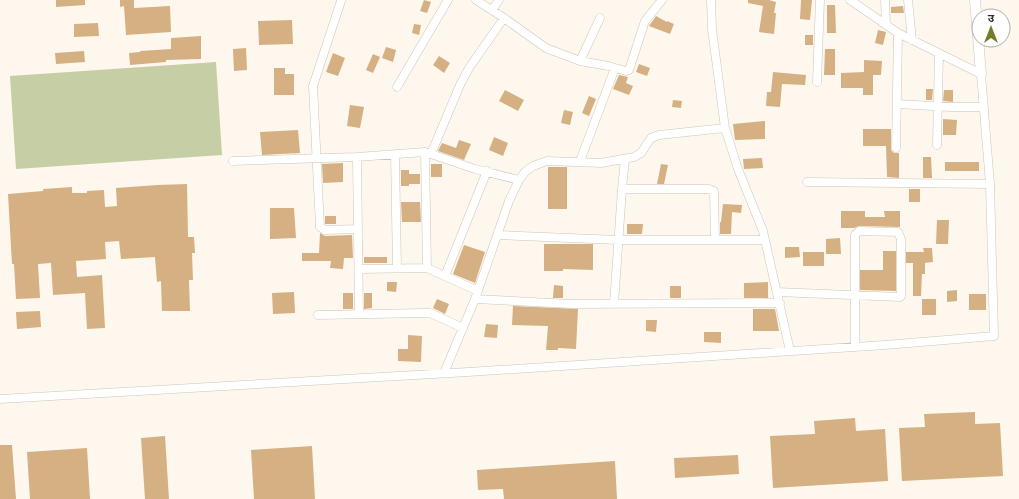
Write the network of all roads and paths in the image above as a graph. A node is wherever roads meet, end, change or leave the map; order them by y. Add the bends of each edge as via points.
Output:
1 (448, 0) edge
2 (476, 0) edge
3 (499, 0) edge
4 (662, 0) edge
5 (711, 0) edge
6 (820, 0) edge
7 (850, 0) edge
8 (885, 0) edge
9 (908, 0) edge
10 (975, 0) edge
11 (341, 1) edge
12 (492, 10) junction
13 (504, 18) junction
14 (600, 18) dead end
15 (886, 24) junction
16 (898, 33) junction
17 (912, 40) junction
18 (939, 54) junction
19 (580, 61) junction
20 (615, 68) junction
21 (981, 74) junction
22 (817, 82) dead end
23 (397, 87) dead end
24 (897, 104) junction
25 (937, 107) junction
26 (984, 107) junction
27 (725, 128) junction
28 (937, 145) dead end
29 (896, 148) dead end
30 (428, 153) junction
31 (395, 155) junction
32 (357, 157) junction
33 (317, 158) junction
34 (625, 159) junction
35 (233, 160) dead end
36 (580, 161) junction
37 (486, 172) junction
38 (519, 180) junction
39 (807, 182) dead end
40 (990, 184) junction
41 (622, 189) junction
42 (358, 229) junction
43 (498, 235) junction
44 (619, 240) junction
45 (715, 240) junction
46 (765, 240) junction
47 (397, 268) junction
48 (427, 268) junction
49 (359, 269) junction
50 (445, 276) junction
51 (777, 292) junction
52 (476, 295) junction
53 (854, 296) junction
54 (614, 304) junction
55 (780, 304) junction
56 (359, 314) junction
57 (318, 315) dead end
58 (463, 328) junction
59 (855, 347) junction
60 (790, 351) junction
61 (444, 373) junction
62 (0, 400) edge

1 - 23 street
2 - 12 street
3 - 12 street
4 - 20 street via 645,21 629,70
5 - 27 street via 712,28
6 - 22 street
7 - 15 street
8 - 15 street
9 - 17 street
10 - 21 street
11 - 33 street via 313,86
12 - 13 street
13 - 19 street via 546,48
13 - 30 street via 469,68
14 - 19 street
15 - 16 street
16 - 17 street
16 - 24 street
17 - 18 street
18 - 21 street
18 - 25 street
19 - 20 street
20 - 36 street
21 - 26 street
24 - 25 street
24 - 29 street
25 - 26 street
25 - 28 street
26 - 40 street
27 - 34 street via 659,135 651,138 638,155
27 - 46 street
30 - 31 street
30 - 37 street
30 - 48 street
31 - 32 street
31 - 47 street
32 - 33 street
32 - 42 street
33 - 35 street
33 - 42 street via 320,227 322,230
34 - 36 street via 601,163
34 - 41 street
36 - 38 street via 540,163 525,172
37 - 38 street
37 - 50 street
38 - 43 street
39 - 40 street
40 - 59 street via 994,336
41 - 44 street
41 - 45 street via 714,191
42 - 49 street
43 - 44 street
43 - 52 street
44 - 45 street
44 - 54 street
45 - 46 street
46 - 51 street
47 - 48 street
47 - 49 street
48 - 50 street
49 - 56 street
50 - 52 street
51 - 53 street
51 - 55 street
52 - 54 street via 571,304
52 - 58 street
53 - 53 street via 901,296 901,239 898,232 856,233
53 - 59 street
54 - 55 street
55 - 60 street
56 - 57 street
56 - 58 street via 425,312
58 - 61 street
59 - 60 street
60 - 61 street
61 - 62 street

